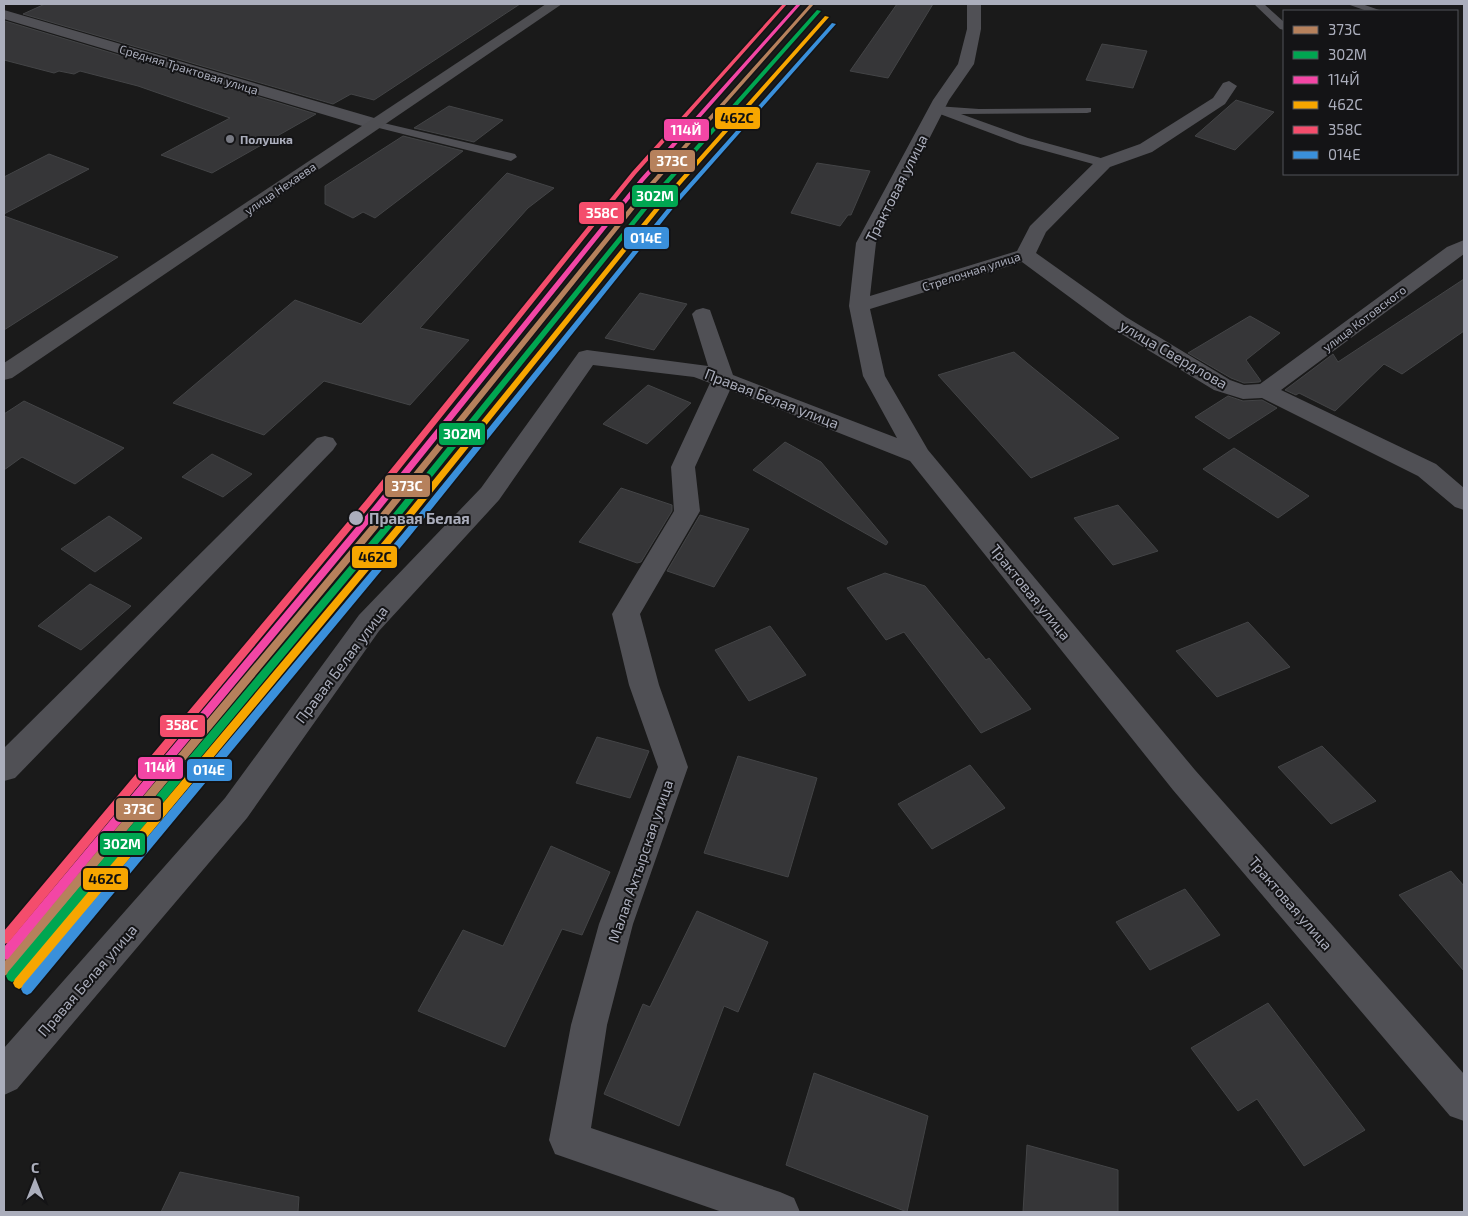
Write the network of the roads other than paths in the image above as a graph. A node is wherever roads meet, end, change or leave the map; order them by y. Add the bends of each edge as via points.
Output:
1 (555, 4) edge
2 (974, 4) edge
3 (1259, 4) edge
4 (1352, 4) edge
5 (1373, 10) edge
6 (4, 14) edge
7 (1283, 26) edge
8 (1229, 86) dead end
9 (936, 109) junction
10 (1087, 110) dead end
11 (375, 124) junction
12 (511, 157) dead end
13 (1104, 164) junction
14 (1461, 251) edge
15 (1025, 255) junction
16 (859, 306) junction
17 (703, 314) dead end
18 (4, 372) edge
19 (723, 380) junction
20 (1265, 391) junction
21 (325, 444) dead end
22 (919, 455) junction
23 (1464, 501) edge
24 (4, 768) edge
25 (4, 1076) edge
26 (1464, 1102) edge
27 (780, 1212) edge

1 - 11 street, улица Нехаева
2 - 9 street, Трактовая улица via 974,29 966,64
3 - 7 lane
4 - 5 lane
6 - 11 street, Средняя Трактовая улица
8 - 13 street, Стрелочная улица via 1218,101 1146,148
9 - 10 lane via 979,112
9 - 13 lane via 1024,141
9 - 16 street, Трактовая улица via 866,243
11 - 12 lane
11 - 18 street, улица Нехаева
13 - 15 street, Стрелочная улица via 1037,230
14 - 20 street, улица Котовского
15 - 16 street, Стрелочная улица
15 - 20 street, улица Свердлова via 1118,322 1222,385 1243,392
16 - 22 street, Трактовая улица via 874,376
17 - 19 street
19 - 22 street, Правая Белая улица
19 - 25 street, Правая Белая улица via 698,370 587,357 490,494 368,623 236,808
19 - 27 street, Малая Ахтырская улица via 683,468 687,511 626,614 644,684 674,767 616,924 589,1025 569,1140
20 - 23 street, улица Свердлова via 1427,470
21 - 24 street
22 - 26 street, Трактовая улица via 1184,780

